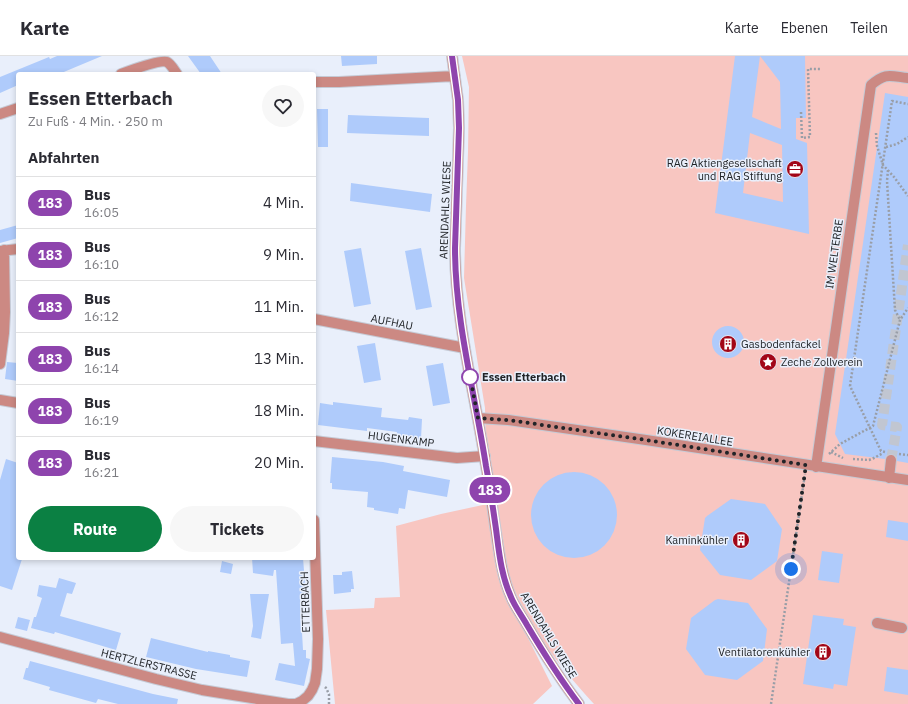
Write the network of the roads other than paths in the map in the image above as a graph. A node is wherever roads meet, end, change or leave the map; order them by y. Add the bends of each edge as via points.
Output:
1 (452, 56) edge
2 (127, 72) edge
3 (176, 72) edge
4 (455, 76) junction
5 (908, 78) edge
6 (316, 82) edge
7 (16, 109) edge
8 (0, 114) edge
9 (16, 249) edge
10 (2, 251) edge
11 (316, 319) edge
12 (465, 348) junction
13 (0, 364) edge
14 (1, 402) edge
15 (16, 403) edge
16 (478, 418) junction
17 (316, 441) edge
18 (891, 455) tunnel mouth
19 (485, 456) junction
20 (811, 466) junction
21 (889, 478) junction
22 (908, 480) edge
23 (315, 560) edge
24 (877, 623) dead end
25 (902, 628) dead end
26 (0, 637) edge
27 (315, 683) joint
28 (295, 704) edge
29 (579, 704) edge

1 - 4 street, ARENDAHLS WIESE
2 - 3 street via 164,61 168,62
4 - 6 street
4 - 12 street, ARENDAHLS WIESE via 459,128 455,267
5 - 20 street, IM WELTERBE via 886,75 871,85
7 - 8 street
9 - 10 street
10 - 13 street via 5,312
11 - 12 street, AUFHAU
12 - 16 street, ARENDAHLS WIESE
14 - 15 street
16 - 19 street, ARENDAHLS WIESE
16 - 20 street, KOKEREIALLEE via 661,442
17 - 19 street, HUGENKAMP via 457,458
18 - 21 street
19 - 29 street, ARENDAHLS WIESE via 504,578 511,598
20 - 21 street, KOKEREIALLEE
21 - 22 street, KOKEREIALLEE
23 - 27 street, ETTERBACH via 318,639
24 - 25 street
26 - 28 street, HERTZLERSTRASSE via 156,680 202,690
27 - 28 street, HERTZLERSTRASSE via 308,696

